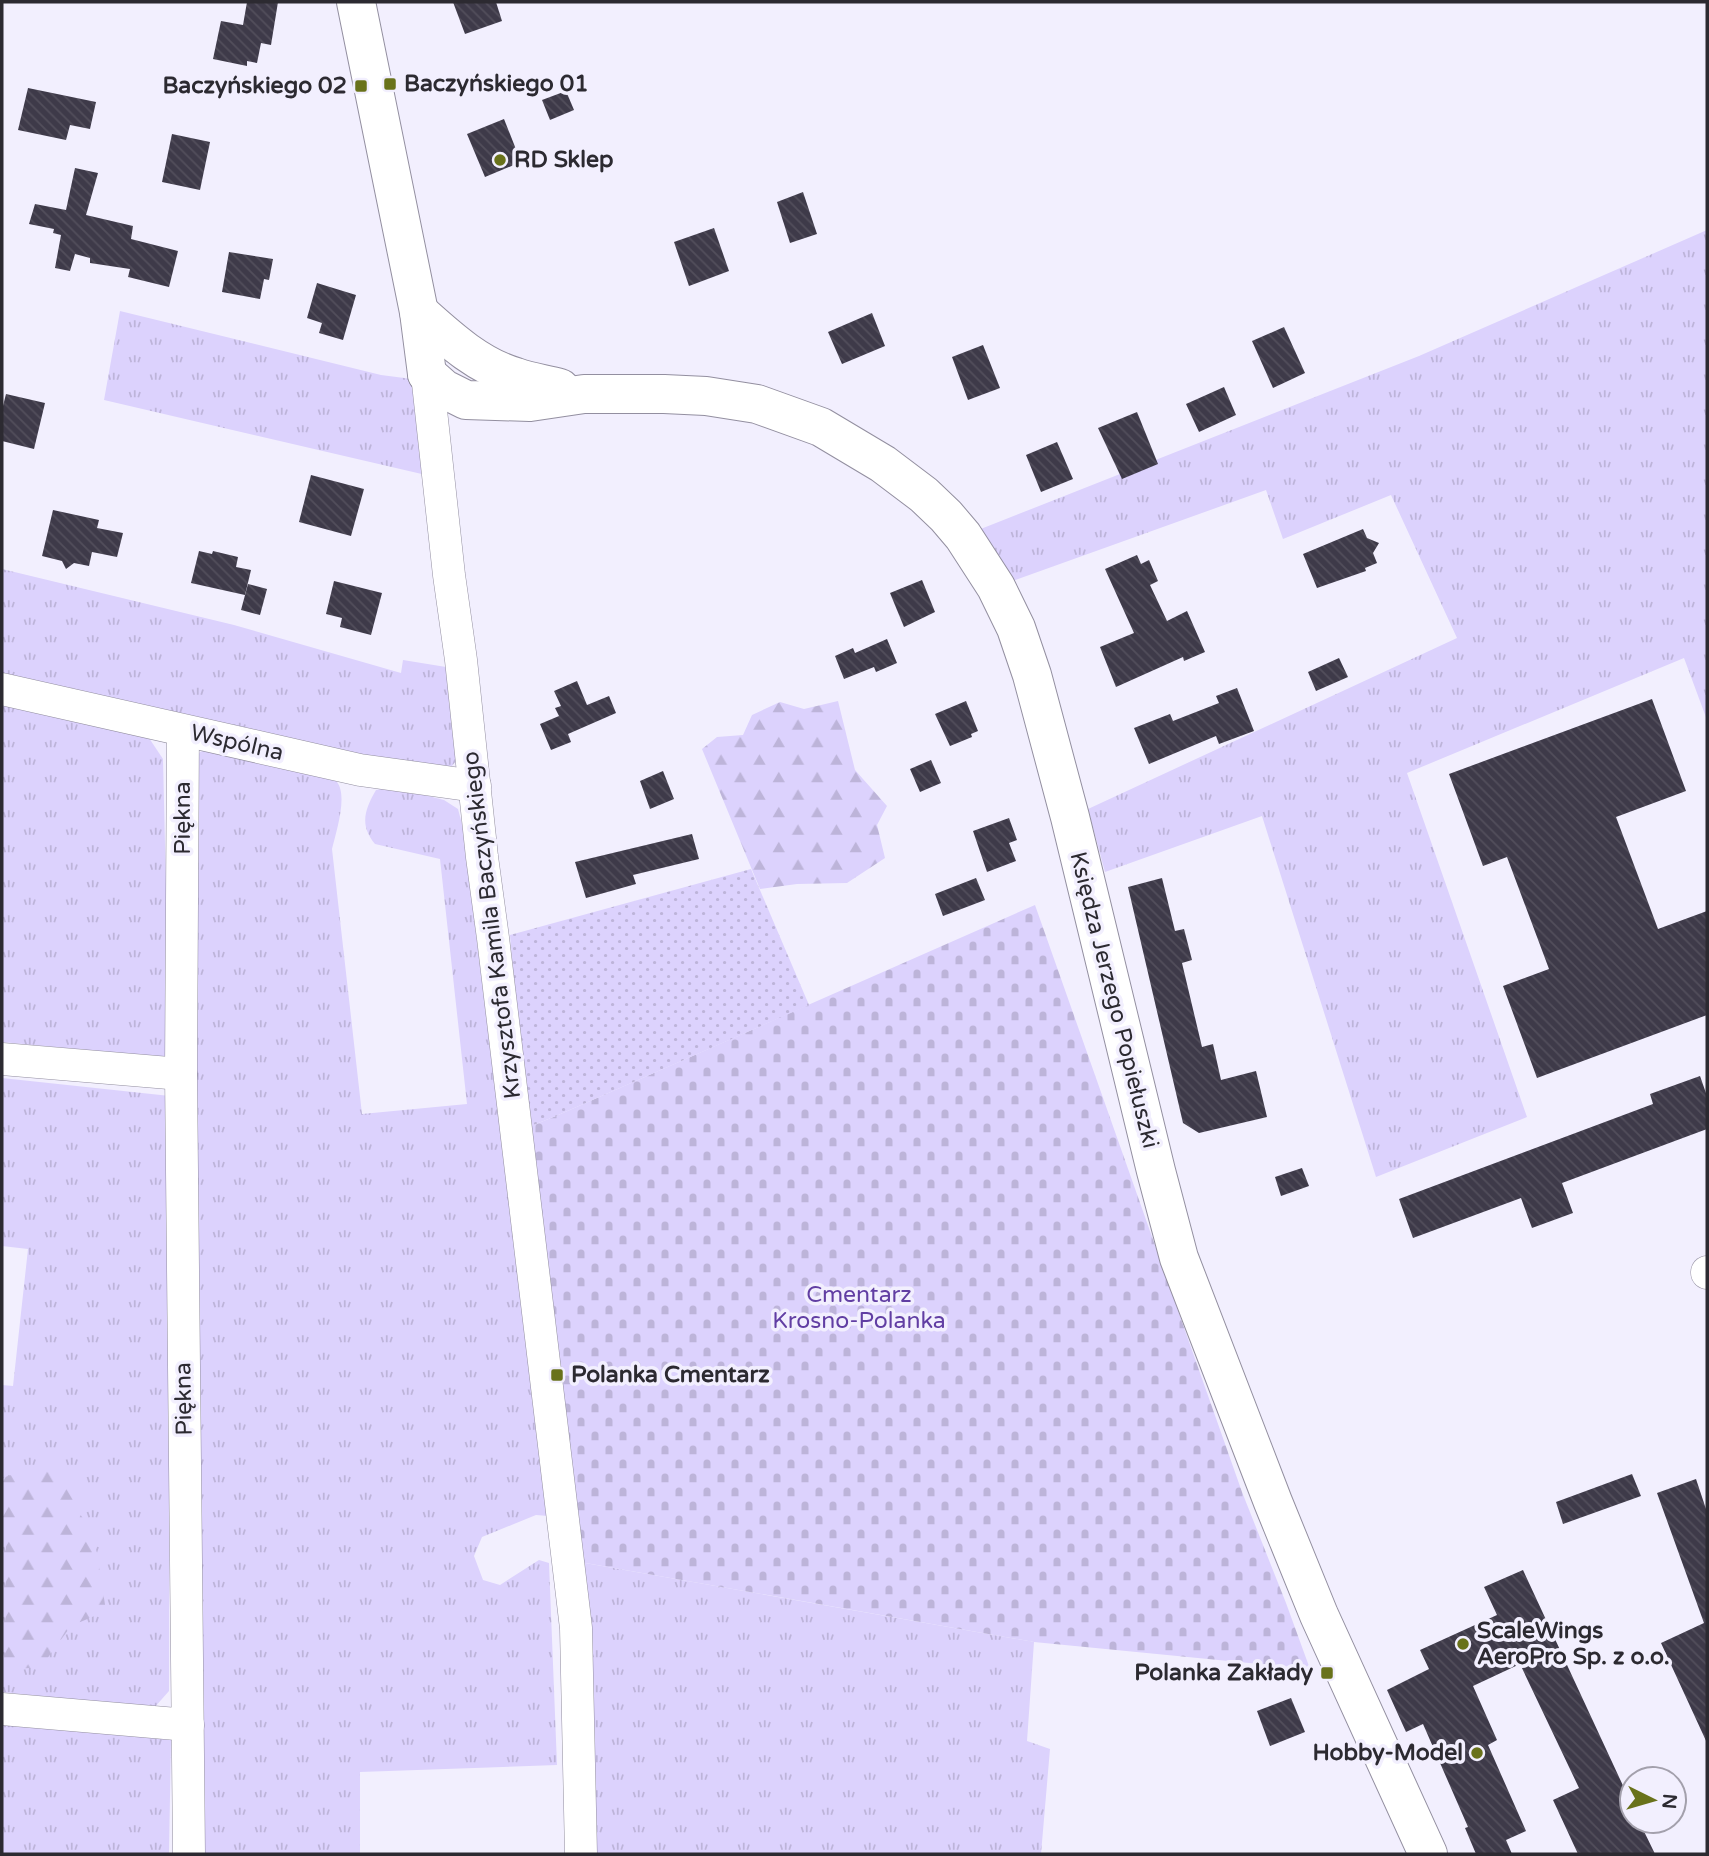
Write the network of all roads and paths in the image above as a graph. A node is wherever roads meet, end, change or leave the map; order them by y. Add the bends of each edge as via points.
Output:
1 (356, 2) edge
2 (419, 312) junction
3 (489, 365) junction
4 (427, 374) junction
5 (584, 394) junction
6 (466, 400) junction
7 (435, 443) junction
8 (2, 689) edge
9 (183, 731) junction
10 (475, 786) junction
11 (2, 1059) edge
12 (181, 1074) junction
13 (2, 1709) edge
14 (188, 1725) junction
15 (188, 1854) edge
16 (581, 1854) edge
17 (1428, 1854) edge

1 - 2 street, Krzysztofa Kamila Baczyńskiego
2 - 3 street, Księdza Jerzego Popiełuszki via 455,344
2 - 4 street, Krzysztofa Kamila Baczyńskiego
3 - 4 street via 468,364
3 - 5 street, Księdza Jerzego Popiełuszki via 514,377
4 - 6 street
4 - 7 street, Krzysztofa Kamila Baczyńskiego
5 - 6 street, Księdza Jerzego Popiełuszki via 530,402
5 - 17 street, Księdza Jerzego Popiełuszki via 706,396 757,404 821,427 924,495 963,536 996,587 1032,675 1179,1258 1319,1615
6 - 7 street via 449,410
7 - 10 street, Krzysztofa Kamila Baczyńskiego
8 - 9 street, Wspólna
9 - 10 street, Wspólna via 360,770
9 - 12 street, Piękna
10 - 16 street, Krzysztofa Kamila Baczyńskiego via 576,1628
11 - 12 street
12 - 14 street, Piękna
13 - 14 street
14 - 15 street, Piękna

